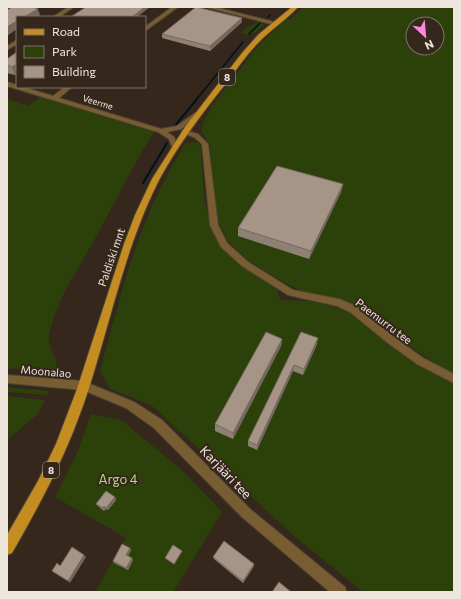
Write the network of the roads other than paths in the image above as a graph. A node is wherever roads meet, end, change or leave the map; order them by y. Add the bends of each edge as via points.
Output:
1 (70, 7) edge
2 (167, 7) edge
3 (176, 7) edge
4 (209, 7) edge
5 (295, 7) edge
6 (57, 16) edge
7 (162, 16) junction
8 (275, 24) junction
9 (146, 28) edge
10 (16, 43) edge
11 (7, 48) edge
12 (20, 88) edge
13 (68, 88) edge
14 (54, 98) junction
15 (197, 114) junction
16 (160, 131) junction
17 (184, 132) junction
18 (175, 147) junction
19 (7, 379) edge
20 (454, 379) edge
21 (83, 386) junction
22 (7, 548) edge
23 (340, 592) edge

1 - 6 street
2 - 7 street
3 - 7 street
4 - 8 street
5 - 8 main road, Paldiski mnt / 8
7 - 9 street
8 - 15 main road, Paldiski mnt / 8 via 256,41
10 - 11 street
12 - 14 street, Veerme
13 - 14 street
14 - 16 street, Veerme
15 - 16 street, Veerme via 179,128
15 - 17 main road, Paldiski mnt / 8
16 - 18 street, Veerme via 172,138
17 - 18 main road, Paldiski mnt / 8
17 - 20 street, Paemurru tee via 200,138 204,144 214,225 224,245 240,260 291,293 339,303 353,309 420,361
18 - 21 main road, Paldiski mnt / 8 via 139,214
19 - 21 street, Moonalao
21 - 22 main road, Paldiski mnt / 8 via 49,475
21 - 23 street, Karjääri tee via 130,406 158,424 246,513

